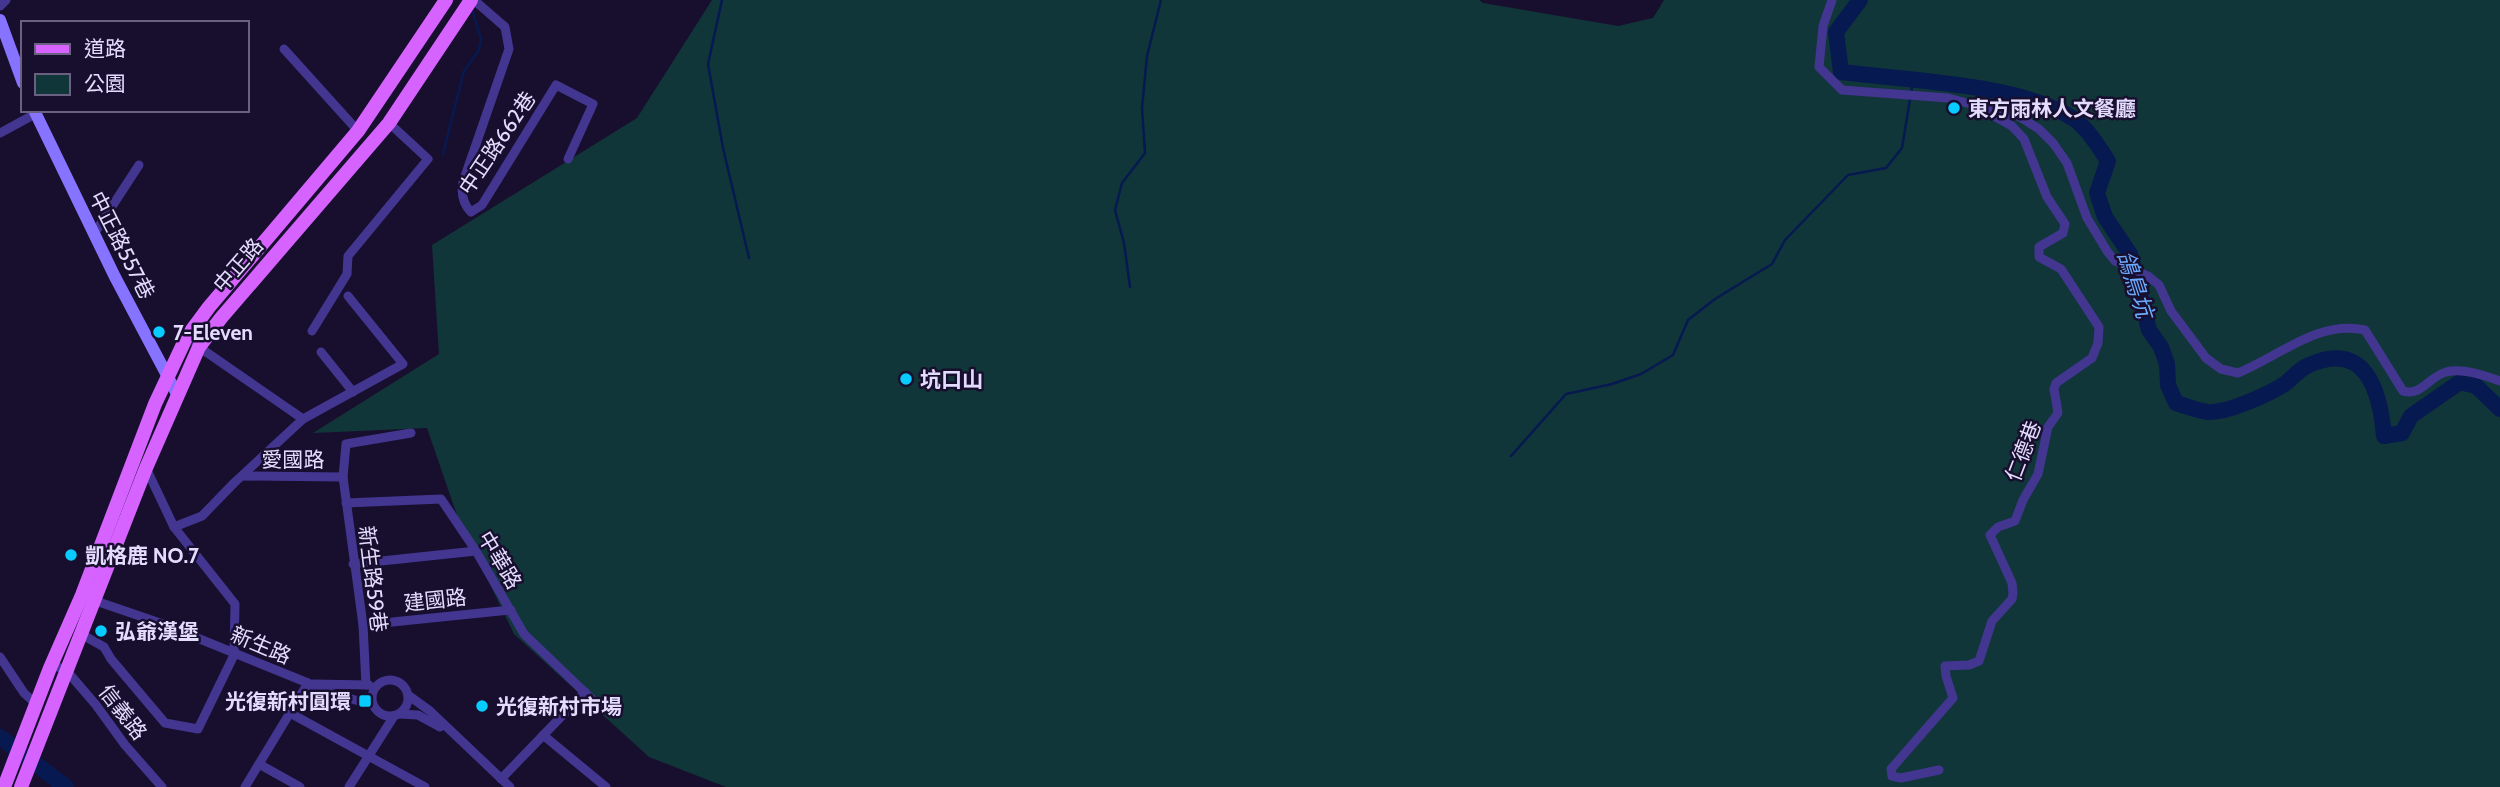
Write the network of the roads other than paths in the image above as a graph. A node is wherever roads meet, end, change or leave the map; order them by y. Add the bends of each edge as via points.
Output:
1 (6, 0) edge
2 (446, 0) edge
3 (473, 0) edge
4 (1832, 0) edge
5 (0, 6) edge
6 (0, 20) edge
7 (284, 49) dead end
8 (21, 78) edge
9 (387, 89) junction
10 (405, 99) junction
11 (1971, 104) junction
12 (34, 112) edge
13 (389, 123) junction
14 (358, 131) junction
15 (0, 133) edge
16 (568, 159) dead end
17 (139, 165) dead end
18 (94, 234) junction
19 (348, 296) dead end
20 (312, 331) dead end
21 (186, 338) junction
22 (199, 347) junction
23 (321, 352) dead end
24 (167, 377) junction
25 (2500, 381) edge
26 (353, 392) junction
27 (178, 396) junction
28 (303, 419) junction
29 (411, 433) dead end
30 (146, 468) junction
31 (242, 476) junction
32 (343, 477) junction
33 (346, 503) junction
34 (174, 527) junction
35 (476, 551) junction
36 (353, 564) junction
37 (89, 598) junction
38 (510, 610) junction
39 (363, 625) junction
40 (81, 634) junction
41 (234, 653) junction
42 (0, 657) edge
43 (52, 665) junction
44 (66, 670) junction
45 (308, 683) junction
46 (371, 686) junction
47 (585, 692) junction
48 (408, 695) junction
49 (597, 704) dead end
50 (373, 705) junction
51 (35, 706) junction
52 (290, 713) junction
53 (396, 715) junction
54 (543, 735) junction
55 (456, 737) junction
56 (367, 755) junction
57 (259, 764) junction
58 (1939, 770) dead end
59 (504, 784) edge
60 (4, 787) edge
61 (21, 787) edge
62 (162, 787) edge
63 (244, 787) edge
64 (300, 787) edge
65 (349, 787) edge
66 (425, 787) edge
67 (606, 787) edge

1 - 5 street
2 - 9 main road, 中正路
3 - 10 main road, 中正路
3 - 16 street, 中正路662巷 via 505,27 509,49 463,182 466,206 471,212 482,205 556,85 593,103
4 - 11 street, 仁德巷 via 1823,26 1819,67 1842,90
6 - 8 street
7 - 14 street
9 - 10 main road
9 - 14 main road, 中正路
10 - 13 main road, 中正路
11 - 25 street, 仁德巷 via 2020,117 2053,143 2067,163 2087,218 2115,261 2159,285 2198,349 2221,369 2238,373 2298,341 2350,327 2365,330 2403,391 2418,391 2445,372 2476,373
11 - 58 street, 仁德巷 via 2012,126 2024,139 2047,197 2065,224 2063,233 2039,247 2039,257 2061,269 2099,327 2092,358 2056,383 2058,413 2049,427 2038,474 2015,521 1990,535 2012,583 2012,600 1992,621 1979,661 1945,666 1953,698 1891,769 1892,776 1901,778
12 - 15 street
12 - 18 street, 中正路557巷
13 - 20 street via 428,159 348,256 347,274
13 - 22 main road, 中正路
14 - 21 main road, 中正路
17 - 18 street
18 - 24 street, 中正路557巷
19 - 26 street via 403,364
21 - 22 street
21 - 24 main road, 中正路
22 - 27 main road, 中正路
22 - 28 street
23 - 26 street
24 - 27 street, 中正路557巷
24 - 37 main road, 中正路
26 - 28 street
27 - 30 main road, 中正路
28 - 31 street
29 - 32 street, 新生路59巷 via 346,444
30 - 34 street
30 - 37 main road, 中正路
31 - 32 street, 愛國路
31 - 34 street via 202,516
32 - 33 street, 新生路59巷
33 - 35 street, 中華路 via 441,499
33 - 36 street, 新生路59巷
34 - 41 street via 235,604
35 - 36 street
35 - 38 street, 中華路
36 - 39 street, 新生路59巷
37 - 40 main road, 中正路
37 - 41 street, 新生路
37 - 43 main road, 中正路
38 - 39 street, 建國路
38 - 47 street, 中華路 via 524,634
39 - 46 street, 新生路59巷
40 - 41 street via 104,647 164,723 198,729
40 - 44 main road, 中正路
41 - 45 street, 新生路
42 - 51 street
43 - 44 street, 信義路
43 - 51 main road, 中正路
44 - 61 main road, 中正路
44 - 62 street, 信義路
45 - 46 street, 新生路
45 - 50 street, 新生路
45 - 52 street
46 - 48 street, 新生路 via 386,680 397,682
46 - 50 street
47 - 49 street, 中華路
47 - 54 street
48 - 53 street via 406,706
48 - 55 street, 新生路
50 - 53 street, 新生路 via 383,715
51 - 60 main road, 中正路
52 - 56 street
52 - 57 street
53 - 55 street, 新生路 via 424,717
53 - 56 street
54 - 59 street
54 - 67 street
55 - 59 street, 新生路
56 - 65 street
56 - 66 street
57 - 63 street
57 - 64 street

